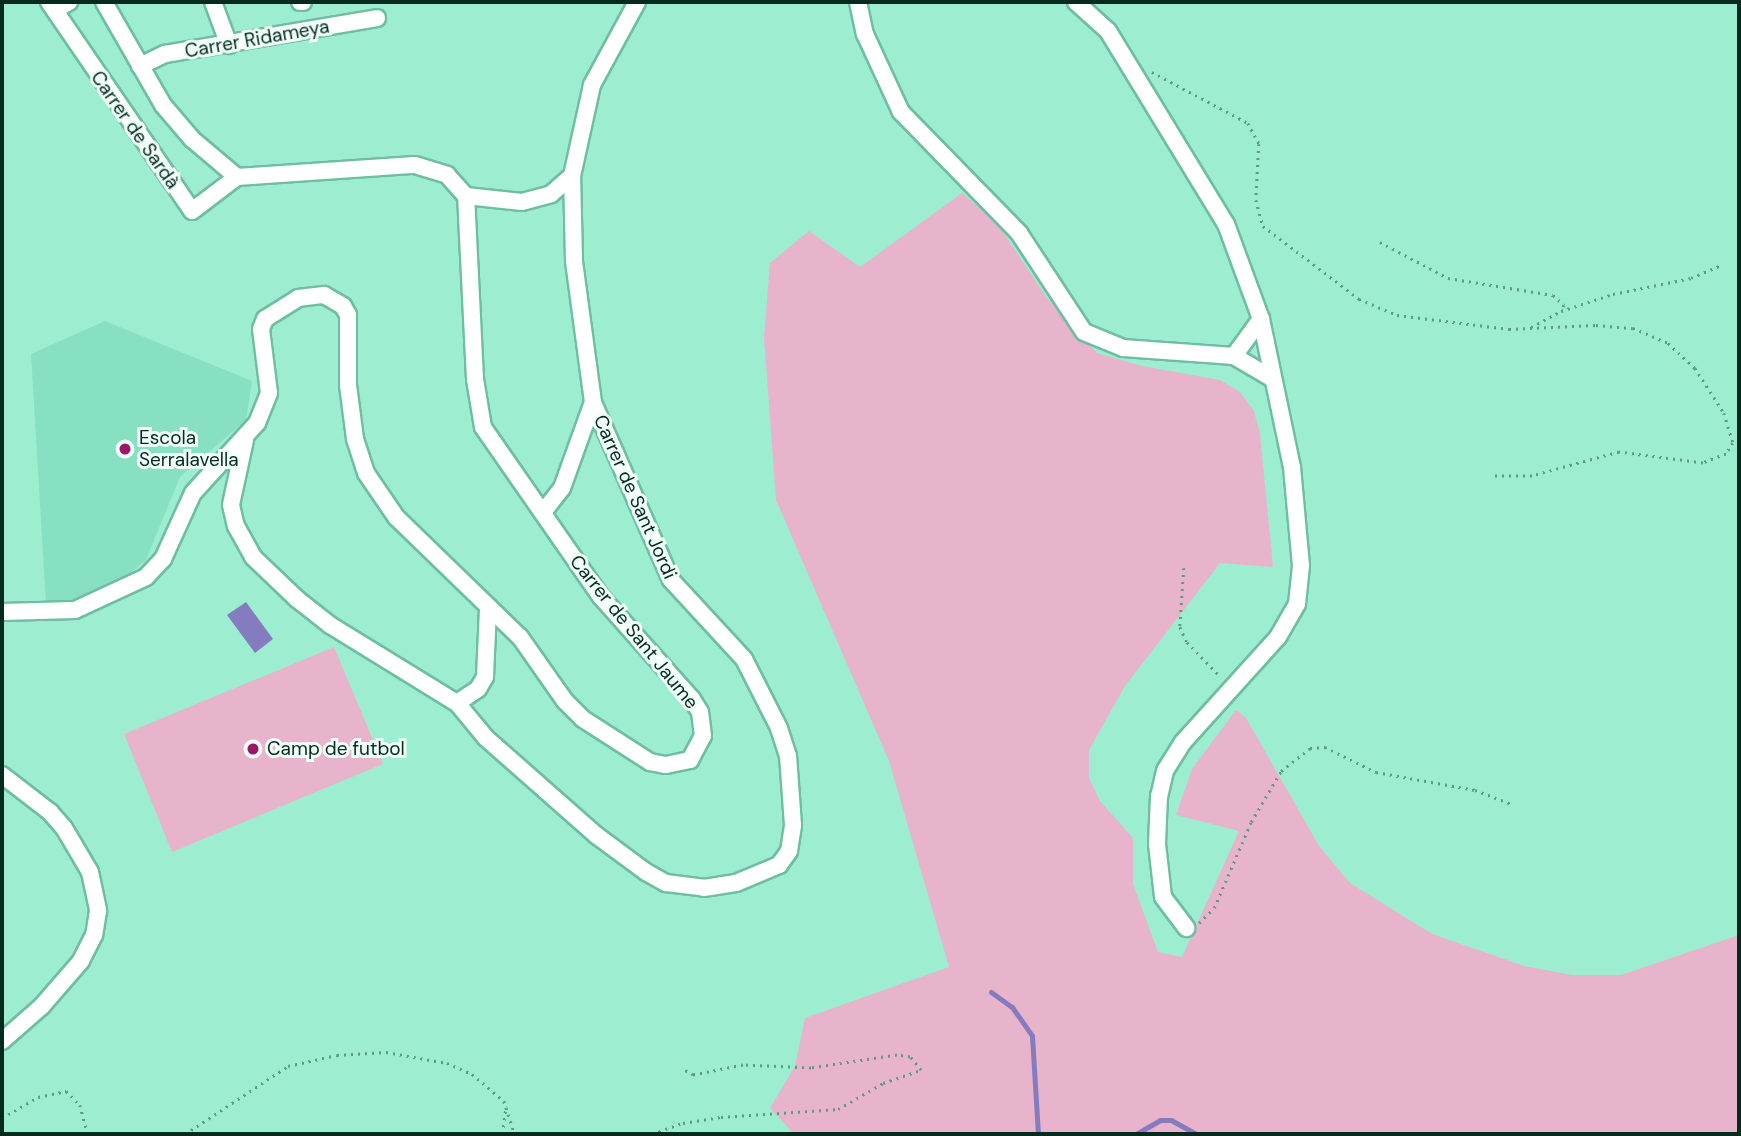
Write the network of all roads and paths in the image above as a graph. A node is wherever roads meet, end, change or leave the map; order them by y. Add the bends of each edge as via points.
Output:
1 (49, 2) edge
2 (54, 2) edge
3 (69, 2) edge
4 (104, 2) edge
5 (213, 2) edge
6 (637, 2) edge
7 (1076, 2) edge
8 (863, 4) edge
9 (377, 18) dead end
10 (229, 45) junction
11 (140, 66) junction
12 (1147, 68) dead end
13 (572, 176) junction
14 (237, 177) junction
15 (466, 196) junction
16 (1380, 242) dead end
17 (1722, 265) dead end
18 (1561, 311) junction
19 (1261, 319) junction
20 (1526, 328) junction
21 (1234, 356) junction
22 (1273, 379) junction
23 (593, 402) junction
24 (245, 440) junction
25 (1490, 476) dead end
26 (544, 511) junction
27 (1184, 568) dead end
28 (488, 608) junction
29 (2, 612) edge
30 (1235, 686) junction
31 (457, 703) junction
32 (2, 775) edge
33 (1514, 805) dead end
34 (1186, 928) joint
35 (2, 1041) edge
36 (682, 1069) dead end
37 (506, 1106) junction
38 (2, 1118) edge
39 (88, 1134) edge
40 (185, 1134) edge
41 (502, 1134) edge
42 (515, 1134) edge
43 (652, 1134) edge

1 - 14 street, Carrer de Sardà via 192,211
2 - 3 street via 58,8
4 - 11 street
5 - 10 street
6 - 13 street, Carrer de Sant Jordi via 592,85
7 - 19 street via 1108,31 1227,223
8 - 21 street via 865,34 901,112 1019,233 1084,332 1123,348
9 - 10 street, Carrer Ridameya
10 - 11 street, Carrer Ridameya via 165,54
11 - 14 street via 163,105 192,139
12 - 20 path via 1248,123 1259,144 1256,200 1263,226 1359,299 1378,310 1410,317
13 - 15 street via 537,200
13 - 23 street, Carrer de Sant Jordi via 574,261
14 - 15 street via 415,165 447,175
15 - 26 street, Carrer de Sant Jaume via 479,411 488,438
16 - 18 path via 1448,278 1553,295 1564,305
17 - 18 path via 1691,278 1632,289
18 - 20 path
19 - 21 street
19 - 22 street
20 - 25 path via 1621,326 1668,343 1706,383 1724,413 1733,443 1726,454 1703,463 1619,452 1532,476
21 - 22 street
22 - 30 street via 1292,467 1301,581 1287,623
23 - 26 street via 562,488
23 - 31 street, Carrer de Sant Jordi via 671,580 744,659 779,728 792,794 789,851 771,870 736,883 704,888 666,883 596,835 486,738
24 - 28 street, Carrer de Sant Jaume via 269,393 261,329 265,319 313,294 343,306 348,315 351,417 366,472 396,517
24 - 29 street via 193,493 163,559 146,577 75,610
24 - 31 street, Carrer de Sant Jordi via 231,505 236,526 253,556 330,625
26 - 28 street, Carrer de Sant Jaume via 601,597 692,699 703,724 695,754 680,764 659,765 604,735 565,701 520,637
27 - 30 path via 1180,627 1198,655
28 - 31 street via 485,677 478,689
30 - 34 street via 1178,750 1159,796 1157,844 1163,897
32 - 35 street via 64,828 90,872 98,911 94,935 81,961 42,1006
33 - 34 path via 1475,790 1376,772 1325,747 1310,748 1289,760 1270,788 1210,914
36 - 43 path via 693,1075 743,1065 811,1068 897,1055 910,1058 921,1070 883,1083 838,1108 721,1117
37 - 40 path via 472,1074 447,1063 386,1052 337,1055 288,1066 266,1077
37 - 41 path
37 - 42 path
38 - 39 path via 37,1097 66,1091 80,1105

